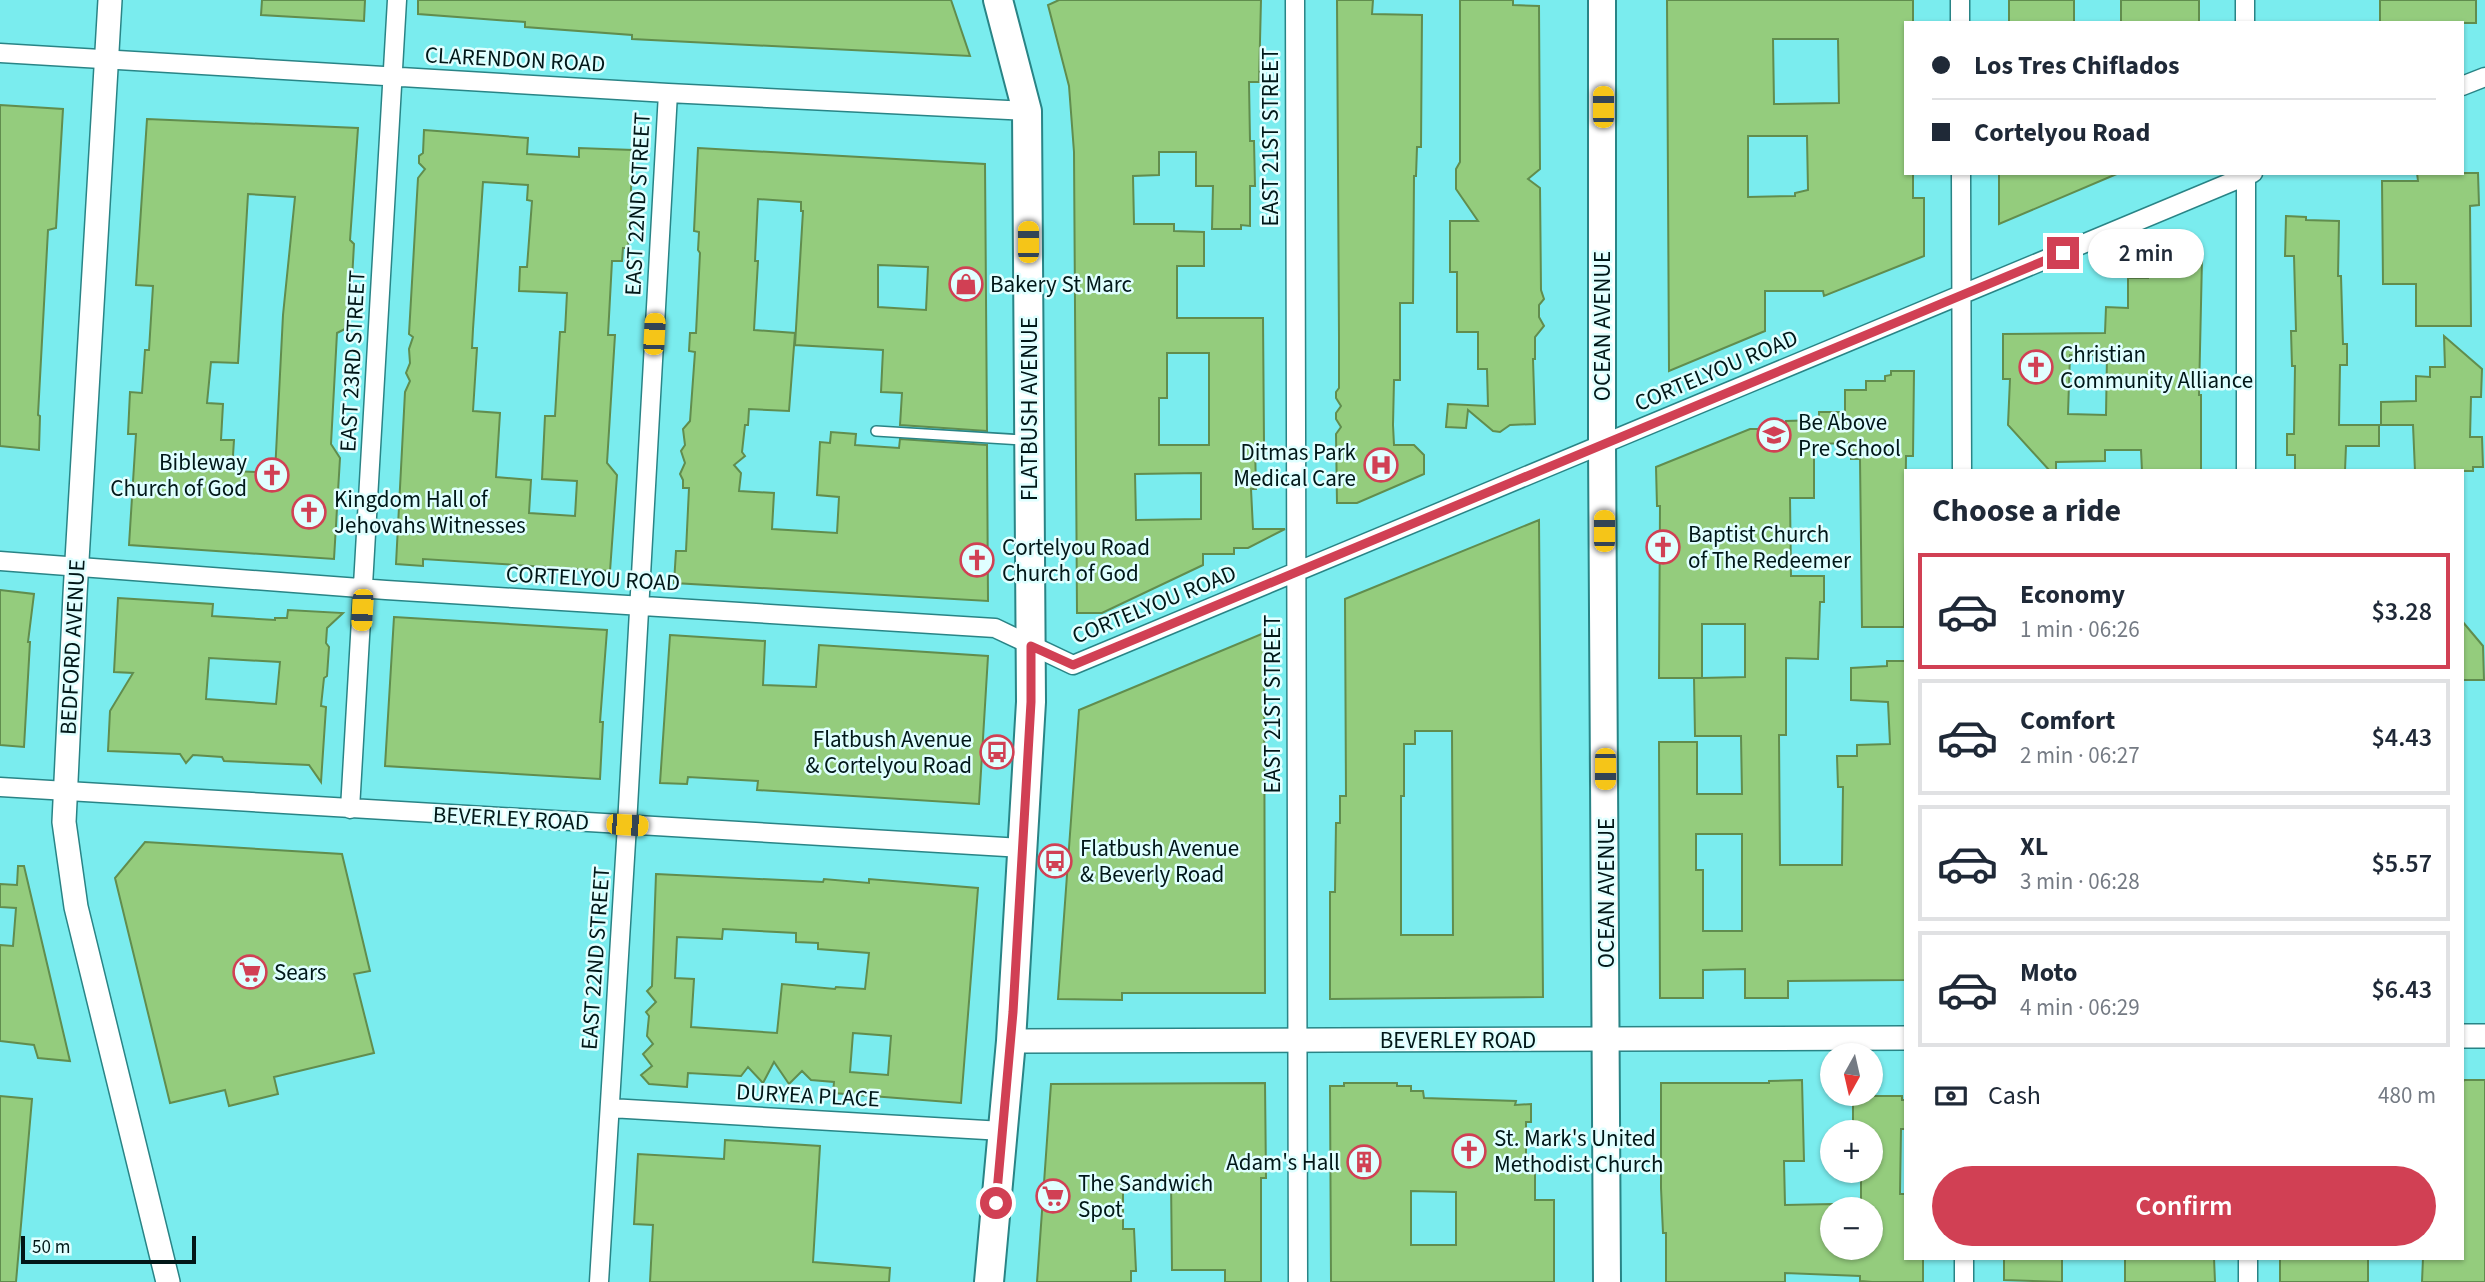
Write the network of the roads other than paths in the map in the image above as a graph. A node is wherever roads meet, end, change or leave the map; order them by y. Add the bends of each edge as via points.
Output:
1 (110, 0) edge
2 (397, 0) edge
3 (998, 0) edge
4 (1295, 0) edge
5 (1602, 0) edge
6 (1960, 0) edge
7 (2245, 0) edge
8 (1960, 21) edge
9 (2245, 21) edge
10 (0, 53) edge
11 (106, 59) junction
12 (393, 76) junction
13 (2485, 77) edge
14 (2464, 85) edge
15 (668, 93) junction
16 (1027, 111) junction
17 (1961, 175) edge
18 (2246, 175) edge
19 (2248, 175) edge
20 (1961, 294) junction
21 (876, 431) dead end
22 (1030, 440) junction
23 (1602, 444) junction
24 (1962, 469) edge
25 (2246, 469) edge
26 (0, 561) edge
27 (76, 568) junction
28 (1295, 572) junction
29 (363, 588) junction
30 (639, 605) junction
31 (1031, 646) junction
32 (0, 787) edge
33 (65, 791) junction
34 (350, 809) junction
35 (627, 825) junction
36 (1022, 848) junction
37 (2464, 1036) edge
38 (2485, 1036) edge
39 (1904, 1038) edge
40 (1607, 1040) junction
41 (1011, 1041) junction
42 (1297, 1041) junction
43 (610, 1108) junction
44 (1003, 1131) junction
45 (1964, 1260) edge
46 (2248, 1260) edge
47 (168, 1282) edge
48 (598, 1282) edge
49 (989, 1282) edge
50 (1298, 1282) edge
51 (1607, 1282) edge
52 (1964, 1282) edge
53 (2248, 1282) edge

1 - 11 street, BEDFORD AVENUE
2 - 12 street, EAST 23RD STREET
3 - 16 main road, FLATBUSH AVENUE
4 - 28 street, EAST 21ST STREET
5 - 23 main road, OCEAN AVENUE
6 - 8 street
7 - 9 street
10 - 11 street, CLARENDON ROAD
11 - 12 street, CLARENDON ROAD
11 - 27 street, BEDFORD AVENUE
12 - 15 street, CLARENDON ROAD
12 - 29 street, EAST 23RD STREET
13 - 14 street
15 - 16 street, CLARENDON ROAD
15 - 30 street, EAST 22ND STREET
16 - 22 main road, FLATBUSH AVENUE
17 - 20 street
18 - 20 street, CORTELYOU ROAD
19 - 25 street
20 - 23 street, CORTELYOU ROAD
20 - 24 street
21 - 22 lane
22 - 31 main road, FLATBUSH AVENUE
23 - 28 street, CORTELYOU ROAD
23 - 40 main road, OCEAN AVENUE
26 - 27 street, CORTELYOU ROAD
27 - 29 street, CORTELYOU ROAD
27 - 33 street, BEDFORD AVENUE
28 - 31 street, CORTELYOU ROAD via 1073,665
28 - 42 street, EAST 21ST STREET
29 - 30 street, CORTELYOU ROAD
29 - 34 street, EAST 23RD STREET
30 - 31 street, CORTELYOU ROAD via 995,628
30 - 35 street, EAST 22ND STREET
31 - 36 main road, FLATBUSH AVENUE
32 - 33 street, BEVERLEY ROAD
33 - 34 street, BEVERLEY ROAD
33 - 47 street, BEDFORD AVENUE via 64,822 76,907
34 - 35 street, BEVERLEY ROAD
35 - 36 street, BEVERLEY ROAD
35 - 43 street, EAST 22ND STREET
36 - 41 main road, FLATBUSH AVENUE
37 - 38 street
39 - 40 street, BEVERLEY ROAD
40 - 42 street, BEVERLEY ROAD
40 - 51 main road, OCEAN AVENUE
41 - 42 street, BEVERLEY ROAD
41 - 44 main road, FLATBUSH AVENUE
42 - 50 street, EAST 21ST STREET
43 - 44 street, DURYEA PLACE
43 - 48 street, EAST 22ND STREET
44 - 49 main road, FLATBUSH AVENUE
45 - 52 street
46 - 53 street

